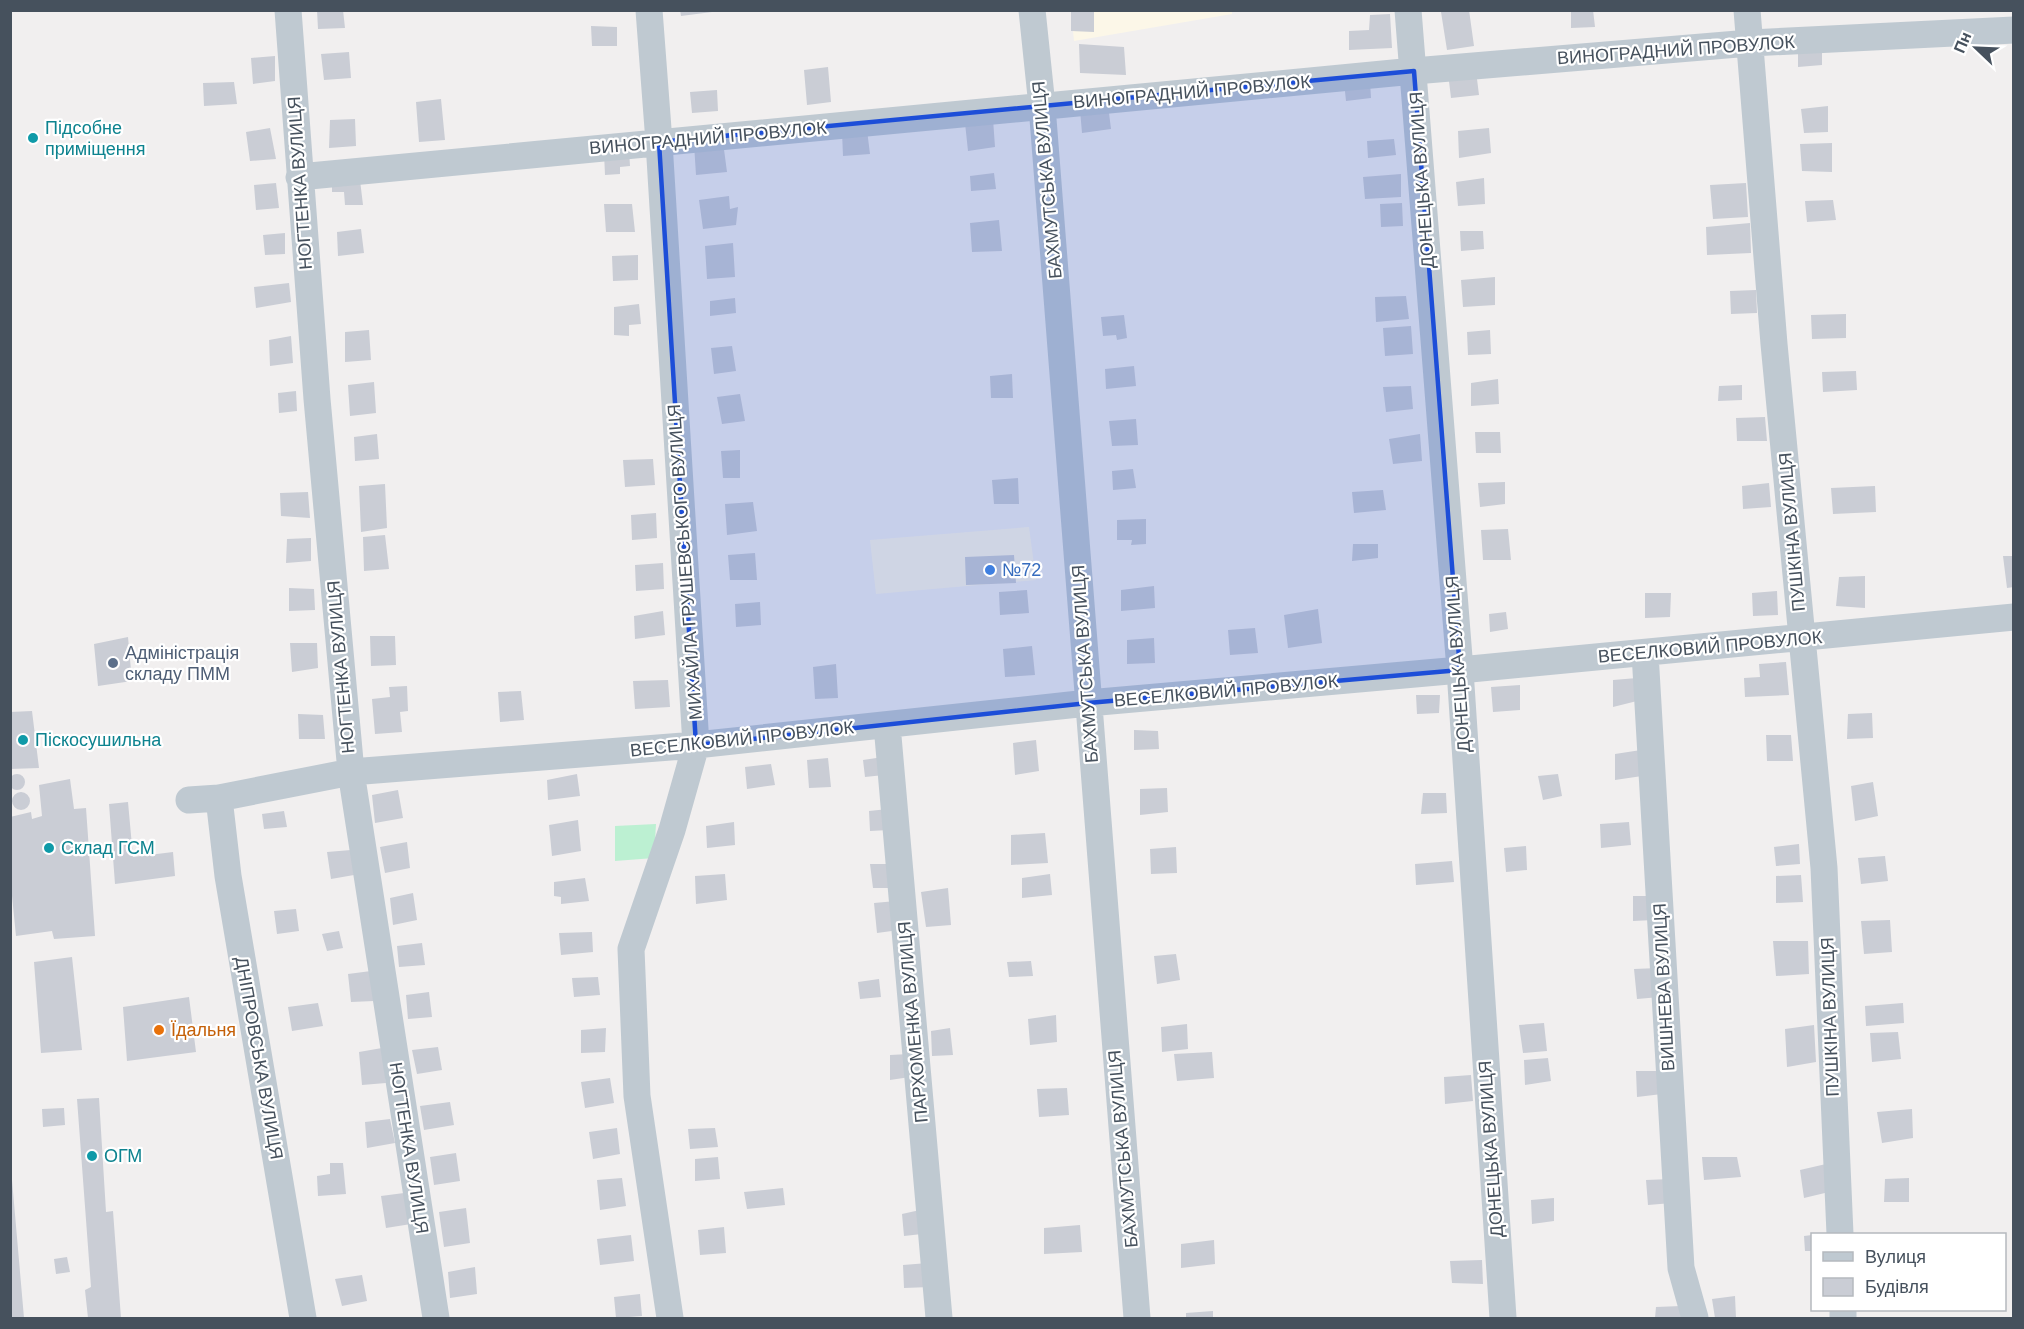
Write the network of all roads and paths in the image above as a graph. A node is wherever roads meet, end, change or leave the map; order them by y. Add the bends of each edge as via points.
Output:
1 (288, 10) edge
2 (649, 10) edge
3 (1032, 10) edge
4 (1408, 10) edge
5 (1747, 10) edge
6 (2013, 30) edge
7 (1750, 43) junction
8 (1414, 71) junction
9 (1042, 106) junction
10 (659, 142) junction
11 (299, 177) junction
12 (2013, 617) edge
13 (1802, 638) junction
14 (1645, 653) junction
15 (1460, 670) junction
16 (1088, 703) junction
17 (887, 725) junction
18 (696, 745) junction
19 (351, 772) junction
20 (219, 798) junction
21 (189, 800) dead end
22 (1840, 1233) edge
23 (303, 1318) edge
24 (436, 1318) edge
25 (670, 1318) edge
26 (939, 1318) edge
27 (1137, 1318) edge
28 (1503, 1318) edge
29 (1695, 1318) edge

1 - 11 street, НОГТЕНКА ВУЛИЦЯ
2 - 10 street, МИХАЙЛА ГРУШЕВСЬКОГО ВУЛИЦЯ
3 - 9 street, БАХМУТСЬКА ВУЛИЦЯ
4 - 8 street, ДОНЕЦЬКА ВУЛИЦЯ
5 - 7 street, ПУШКІНА ВУЛИЦЯ
6 - 7 street, ВИНОГРАДНИЙ ПРОВУЛОК
7 - 8 street, ВИНОГРАДНИЙ ПРОВУЛОК
7 - 13 street, ПУШКІНА ВУЛИЦЯ
8 - 9 street, ВИНОГРАДНИЙ ПРОВУЛОК
8 - 15 street, ДОНЕЦЬКА ВУЛИЦЯ
9 - 10 street, ВИНОГРАДНИЙ ПРОВУЛОК
9 - 16 street, БАХМУТСЬКА ВУЛИЦЯ
10 - 11 street, ВИНОГРАДНИЙ ПРОВУЛОК
10 - 18 street, МИХАЙЛА ГРУШЕВСЬКОГО ВУЛИЦЯ
11 - 19 street, НОГТЕНКА ВУЛИЦЯ
12 - 13 street, ВЕСЕЛКОВИЙ ПРОВУЛОК
13 - 14 street, ВЕСЕЛКОВИЙ ПРОВУЛОК
13 - 22 street, ПУШКІНА ВУЛИЦЯ via 1824,868
14 - 15 street, ВЕСЕЛКОВИЙ ПРОВУЛОК
14 - 29 street, ВИШНЕВА ВУЛИЦЯ via 1681,1268
15 - 16 street, ВЕСЕЛКОВИЙ ПРОВУЛОК
15 - 28 street, ДОНЕЦЬКА ВУЛИЦЯ
16 - 17 street, ВЕСЕЛКОВИЙ ПРОВУЛОК
16 - 27 street, БАХМУТСЬКА ВУЛИЦЯ
17 - 18 street, ВЕСЕЛКОВИЙ ПРОВУЛОК
17 - 26 street, ПАРХОМЕНКА ВУЛИЦЯ
18 - 19 street, ВЕСЕЛКОВИЙ ПРОВУЛОК
18 - 25 street, МИХАЙЛА ГРУШЕВСЬКОГО ВУЛИЦЯ via 631,949 637,1096
19 - 20 street, ВЕСЕЛКОВИЙ ПРОВУЛОК
19 - 24 street, НОГТЕНКА ВУЛИЦЯ
20 - 21 street, ВЕСЕЛКОВИЙ ПРОВУЛОК
20 - 23 street, ДНІПРОВСЬКА ВУЛИЦЯ via 228,876

